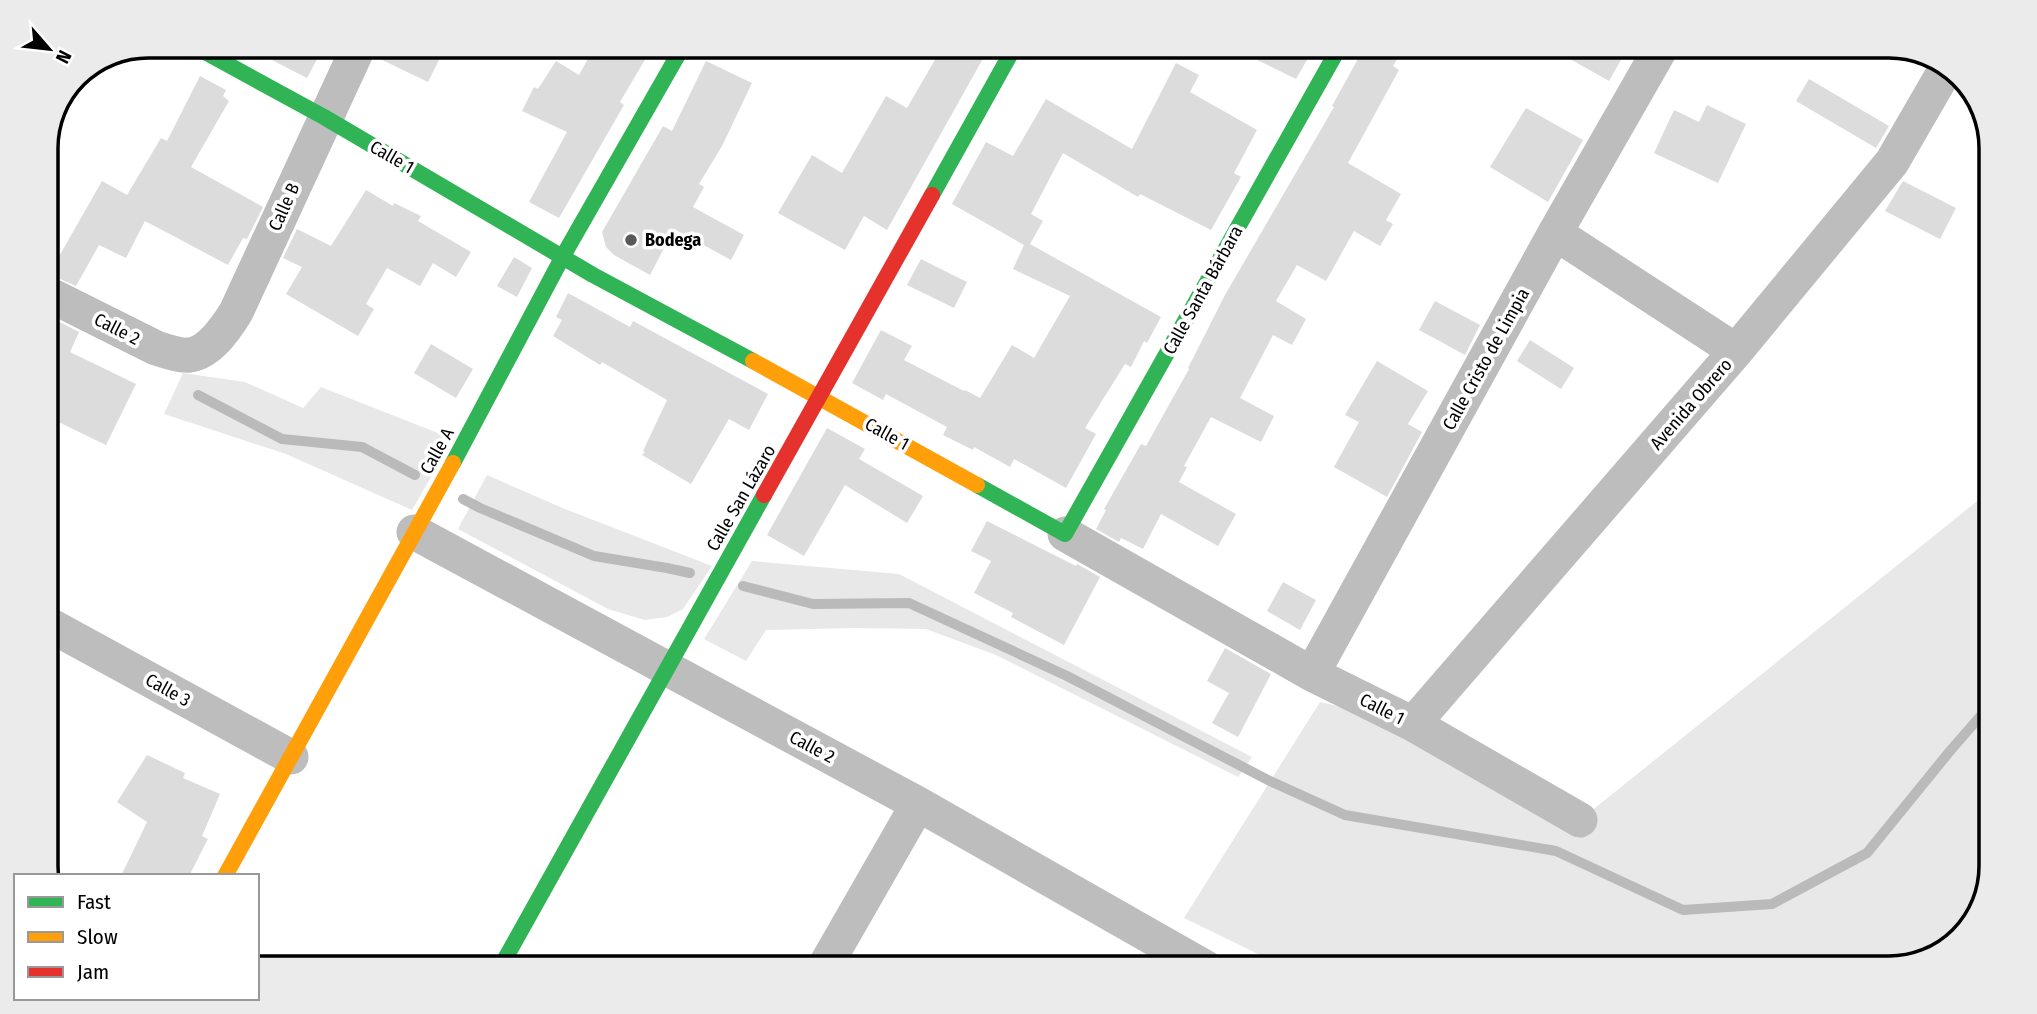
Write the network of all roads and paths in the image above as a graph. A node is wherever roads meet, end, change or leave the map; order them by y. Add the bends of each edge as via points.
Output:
1 (216, 58) edge
2 (353, 58) edge
3 (676, 58) edge
4 (1008, 58) edge
5 (1333, 58) edge
6 (1655, 58) edge
7 (1942, 75) edge
8 (324, 117) junction
9 (1555, 233) junction
10 (563, 256) junction
11 (58, 299) edge
12 (1736, 351) junction
13 (191, 355) joint
14 (820, 397) junction
15 (414, 532) junction
16 (1065, 534) junction
17 (58, 630) edge
18 (666, 669) junction
19 (1312, 674) junction
20 (1413, 724) junction
21 (291, 757) junction
22 (918, 804) junction
23 (1580, 820) dead end
24 (226, 874) edge
25 (1153, 955) edge
26 (507, 956) edge
27 (831, 956) edge

1 - 8 street, Calle 1
2 - 8 street, Calle B
3 - 10 street, Calle A
4 - 14 street, Calle San Lázaro
5 - 16 street, Calle Santa Bárbara
6 - 9 street, Calle Cristo de Limpia
7 - 12 street, Avenida Obrero via 1892,162
8 - 10 street, Calle 1
8 - 13 street, Calle B via 236,312 213,343
9 - 12 street
9 - 19 street, Calle Cristo de Limpia
10 - 14 street, Calle 1
10 - 15 street, Calle A
11 - 13 street, Calle 2 via 156,348
12 - 20 street, Avenida Obrero
14 - 16 street, Calle 1
14 - 18 street, Calle San Lázaro
15 - 18 street, Calle 2
15 - 21 street, Calle A
16 - 19 street, Calle 1
17 - 21 street, Calle 3
18 - 22 street, Calle 2
18 - 26 street, Calle San Lázaro
19 - 20 street, Calle 1
20 - 23 street, Calle 1
21 - 24 street, Calle A
22 - 25 street, Calle 2
22 - 27 street

